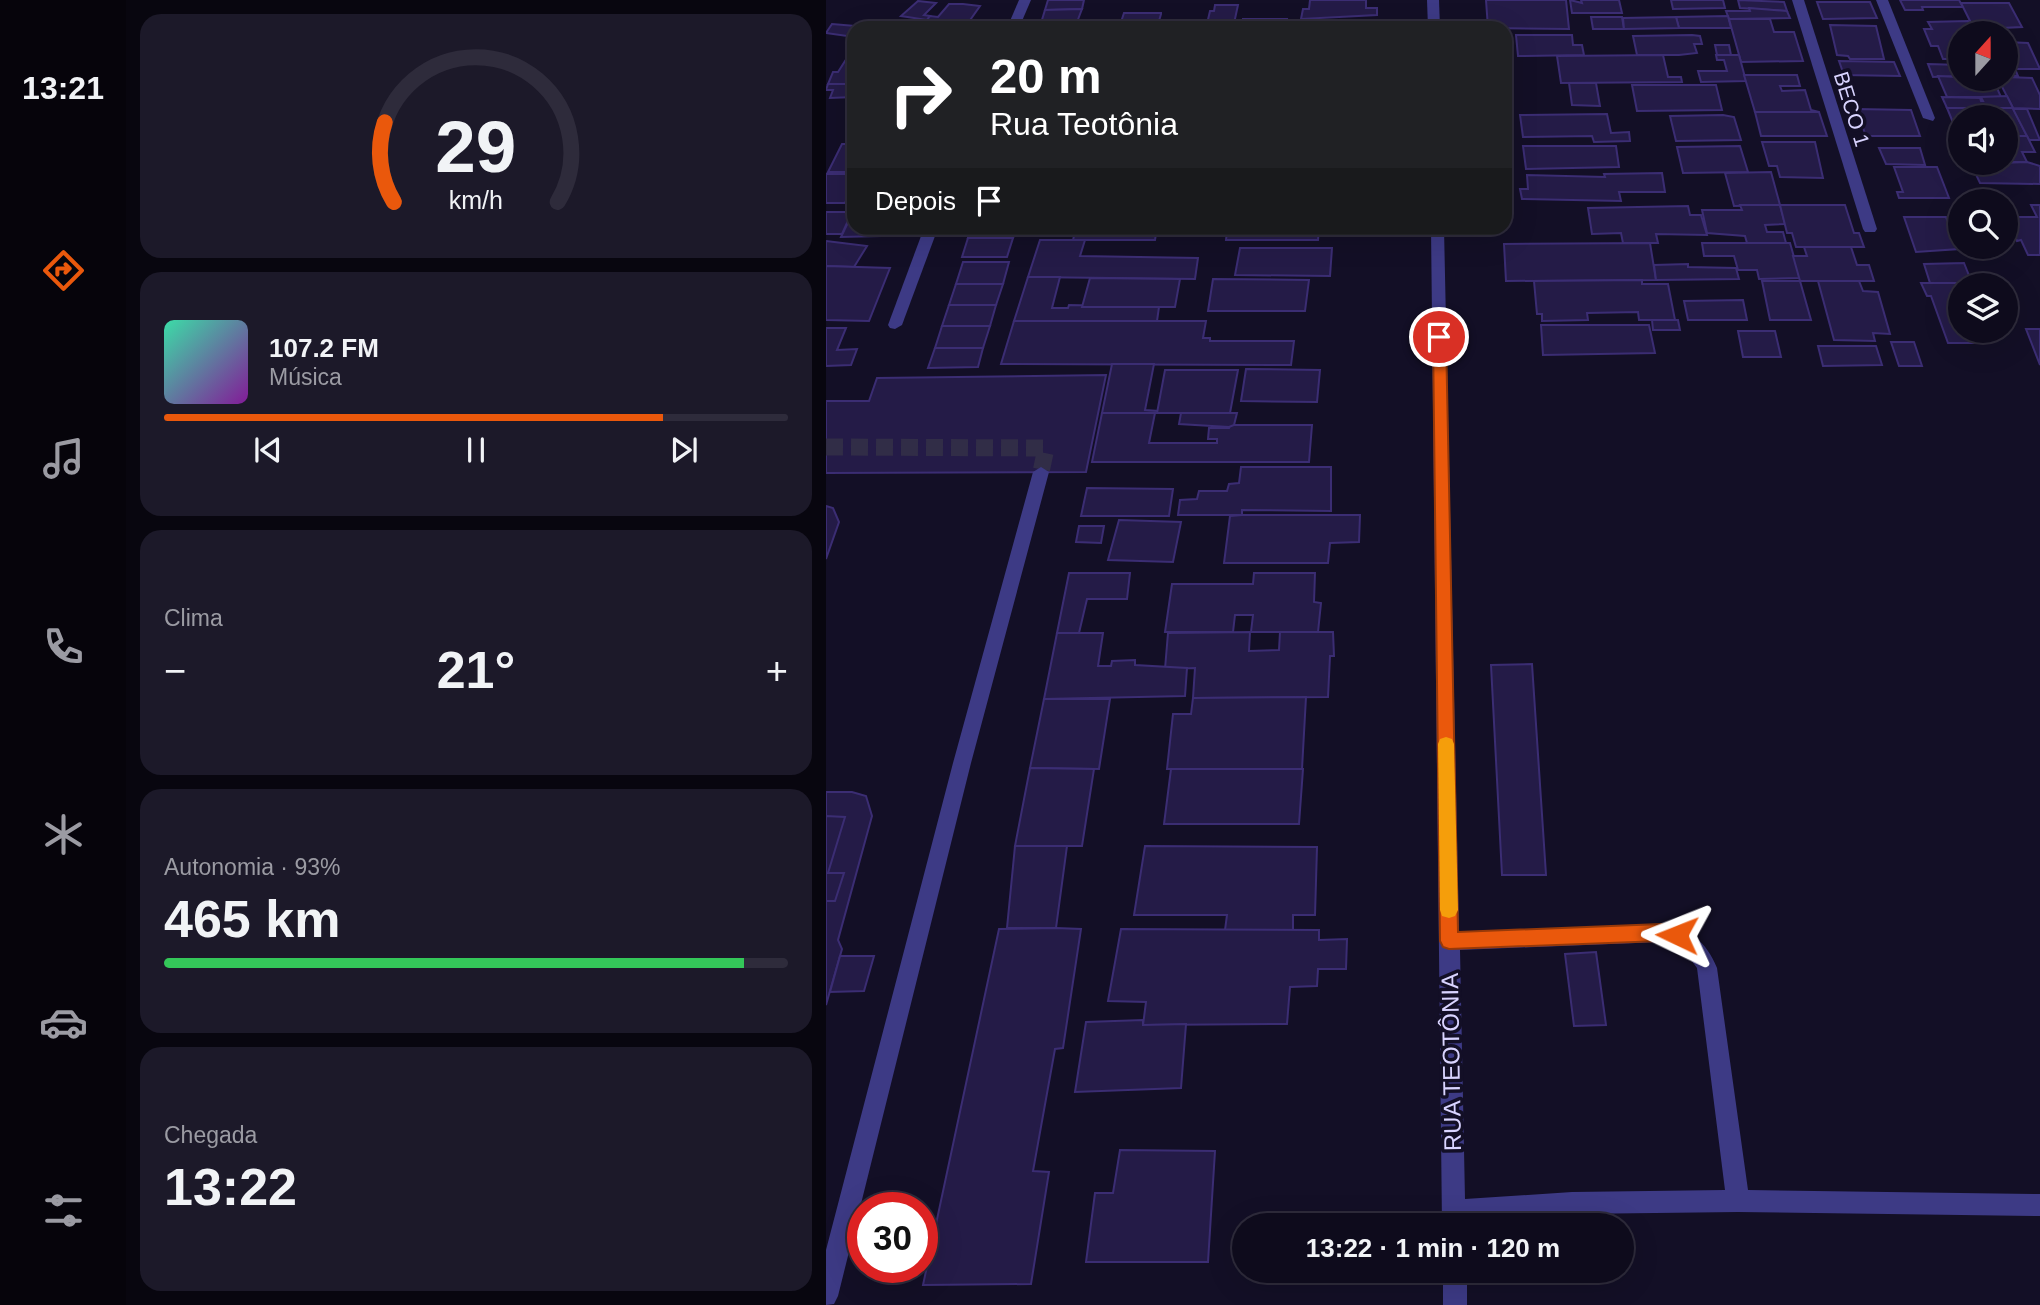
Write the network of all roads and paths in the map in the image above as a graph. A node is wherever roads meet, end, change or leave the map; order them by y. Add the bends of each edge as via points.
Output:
1 (1025, 0) edge
2 (1433, 0) edge
3 (1798, 0) edge
4 (1882, 0) edge
5 (1016, 21) edge
6 (1434, 21) edge
7 (1929, 118) dead end
8 (1870, 229) dead end
9 (928, 235) edge
10 (1437, 235) edge
11 (895, 325) dead end
12 (1041, 472) tunnel mouth
13 (1449, 941) junction
14 (1738, 1201) junction
15 (2040, 1205) edge
16 (1454, 1213) edge
17 (1493, 1213) edge
18 (1455, 1283) edge
19 (826, 1296) edge
20 (1455, 1305) edge

1 - 5 street
2 - 6 street
3 - 8 street, BECO 1
4 - 7 street
9 - 11 street
10 - 13 street, RUA TEOTÔNIA
12 - 19 street
13 - 14 street via 1661,933 1691,942 1707,968
13 - 16 street, RUA TEOTÔNIA
14 - 15 street
14 - 17 street via 1572,1203
18 - 20 street

